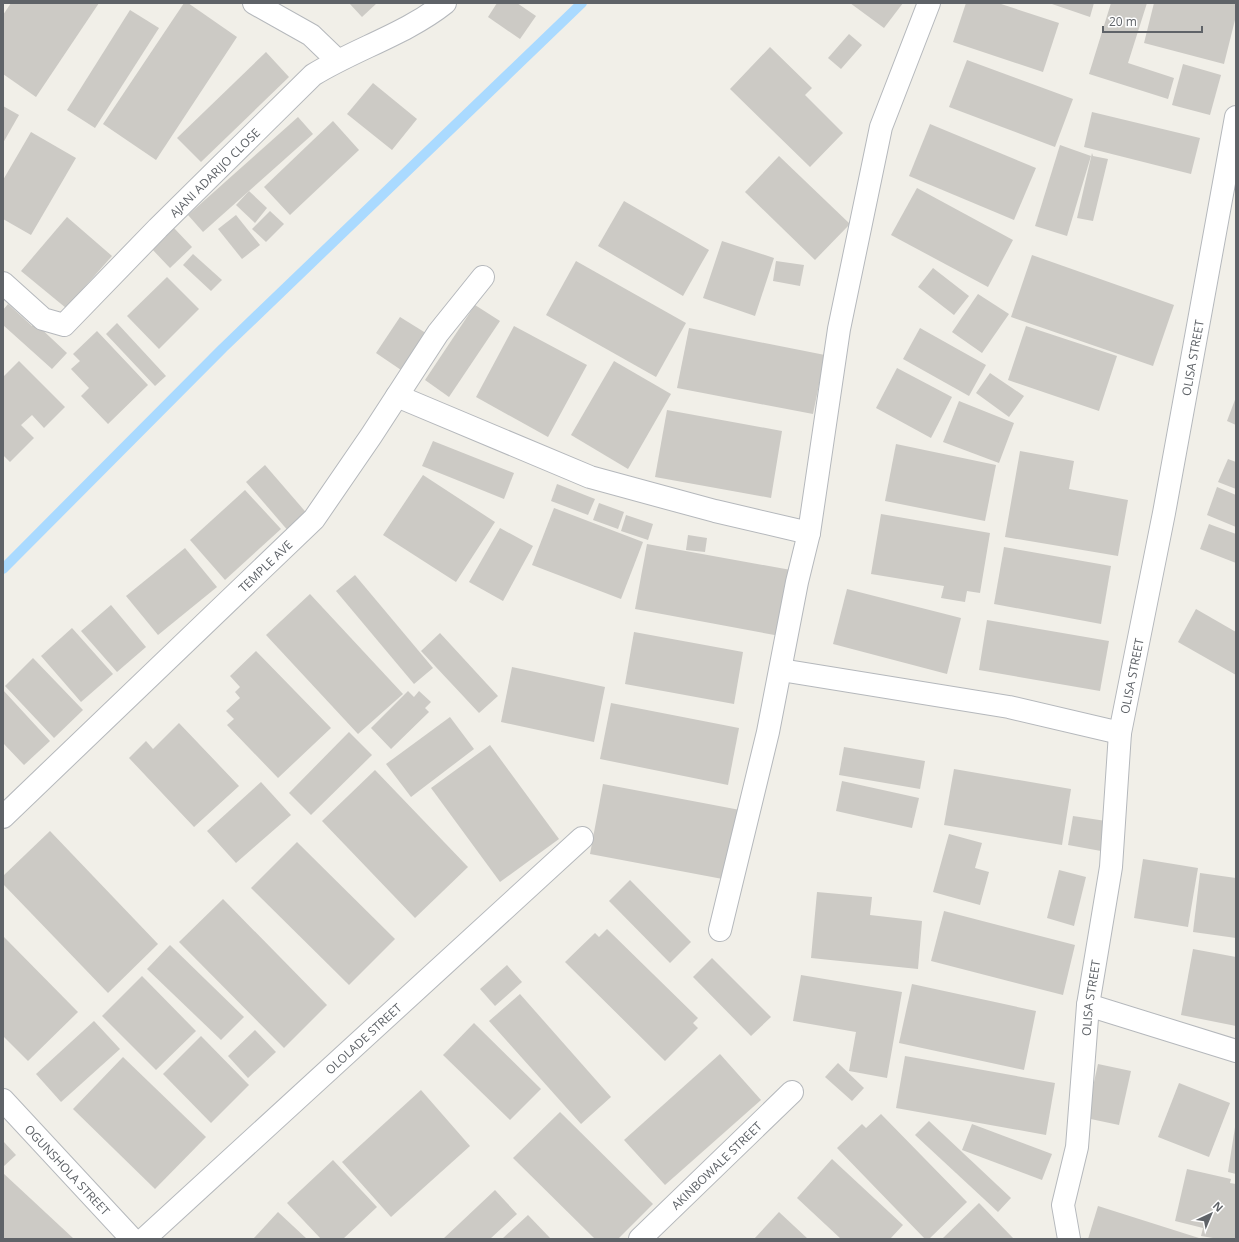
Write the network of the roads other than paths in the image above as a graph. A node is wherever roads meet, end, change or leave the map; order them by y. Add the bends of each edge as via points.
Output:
1 (254, 3) edge
2 (445, 3) edge
3 (929, 3) edge
4 (337, 60) junction
5 (1236, 118) edge
6 (483, 277) dead end
7 (3, 283) edge
8 (397, 396) junction
9 (809, 534) junction
10 (781, 670) junction
11 (1120, 733) junction
12 (3, 817) edge
13 (582, 838) dead end
14 (720, 930) dead end
15 (1088, 1005) junction
16 (1236, 1051) edge
17 (792, 1092) dead end
18 (3, 1100) edge
19 (132, 1239) edge
20 (144, 1239) edge
21 (640, 1239) edge
22 (1069, 1239) edge

1 - 4 street via 311,34
2 - 4 street, AJANI ADARIJO CLOSE via 398,31
3 - 9 street via 881,127 839,329
4 - 7 street, AJANI ADARIJO CLOSE via 313,75 64,325 43,318
5 - 11 street, OLISA STREET via 1164,512
6 - 8 street, TEMPLE AVE via 438,333
8 - 9 street via 590,477
8 - 12 street, TEMPLE AVE via 314,519
9 - 10 street via 797,582
10 - 11 street via 1009,707
10 - 14 street
11 - 15 street, OLISA STREET via 1111,867
13 - 20 street, OLOLADE STREET
15 - 16 street
15 - 22 street, OLISA STREET via 1077,1147 1062,1205
17 - 21 street, AKINBOWALE STREET
18 - 19 street, OGUNSHOLA STREET

